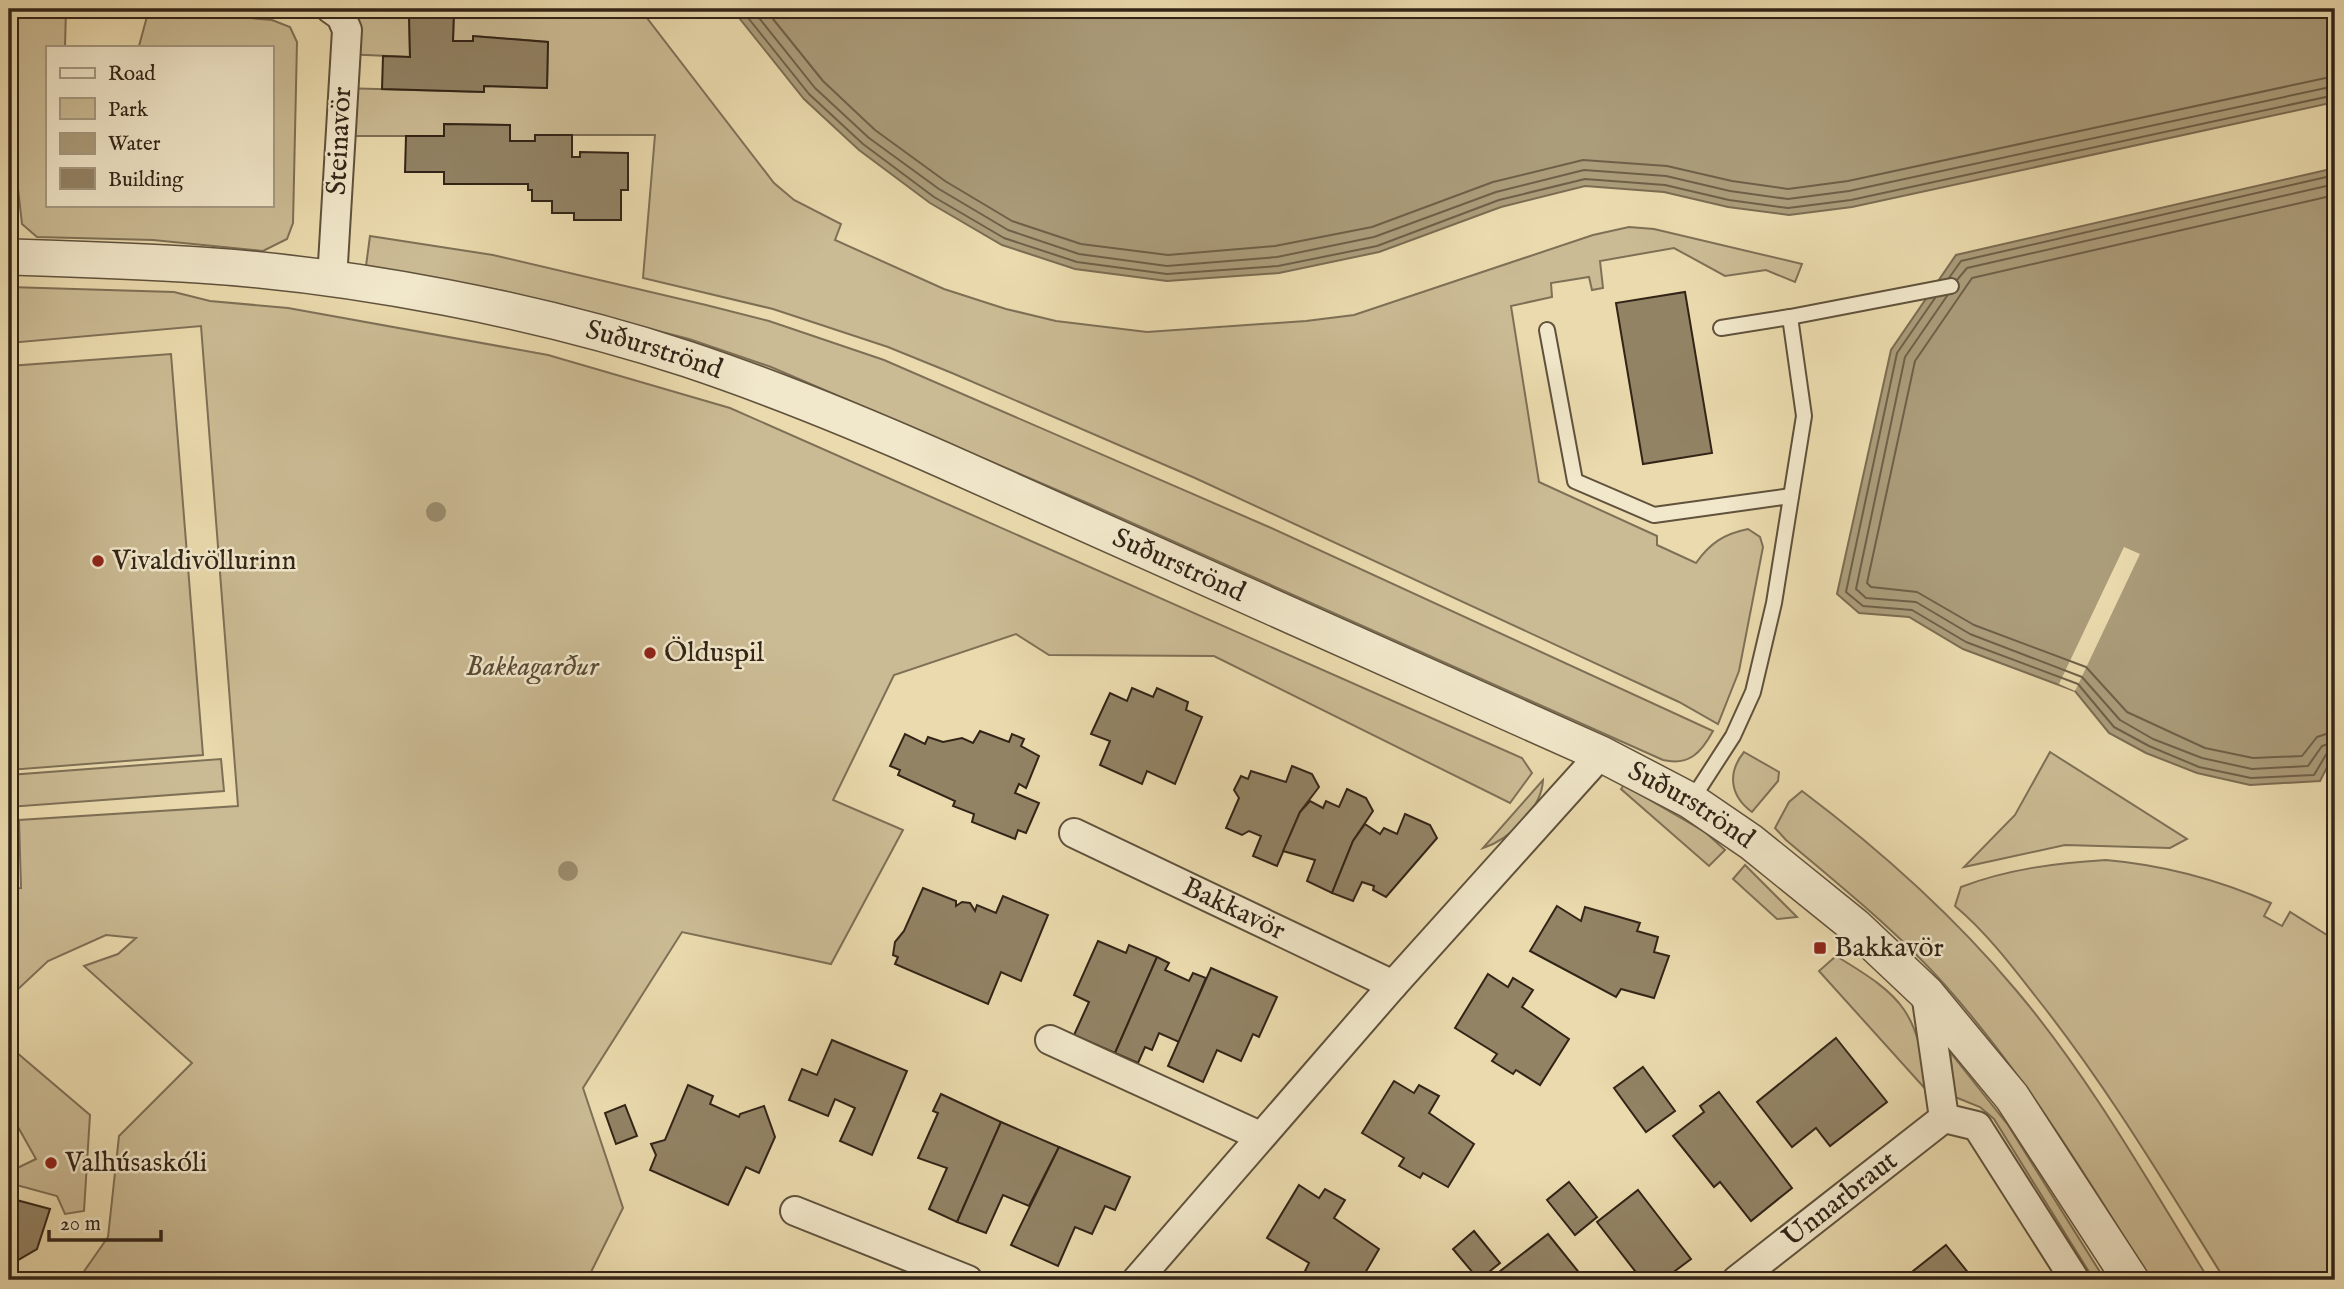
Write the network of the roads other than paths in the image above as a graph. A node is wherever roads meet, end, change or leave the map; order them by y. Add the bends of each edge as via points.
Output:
1 (331, 9) edge
2 (9, 257) edge
3 (332, 280) junction
4 (1951, 286) dead end
5 (1790, 317) junction
6 (1721, 328) dead end
7 (1547, 331) dead end
8 (1791, 496) junction
9 (1601, 754) junction
10 (1691, 801) junction
11 (1074, 833) dead end
12 (1393, 985) junction
13 (1926, 993) junction
14 (1050, 1040) dead end
15 (1944, 1118) junction
16 (1260, 1136) junction
17 (794, 1211) dead end
18 (968, 1280) edge
19 (1137, 1280) edge
20 (1737, 1280) edge
21 (2075, 1280) edge
22 (2130, 1280) edge

1 - 3 street, Steinavör via 341,16 347,30
2 - 3 street, Suðurströnd via 200,265
3 - 9 street, Suðurströnd via 530,317 686,359 847,418
4 - 5 lane
5 - 6 lane
5 - 8 lane via 1804,416
7 - 8 lane via 1575,481 1654,515
8 - 10 lane via 1774,603 1753,691 1733,736
9 - 10 street, Suðurströnd
9 - 12 street
10 - 13 street, Suðurströnd via 1830,905
11 - 12 street, Bakkavör
12 - 16 street
13 - 15 street
13 - 22 street, Suðurströnd via 2012,1097
14 - 16 street
15 - 20 street, Unnarbraut
15 - 21 street via 1978,1126
16 - 19 street
17 - 18 street

